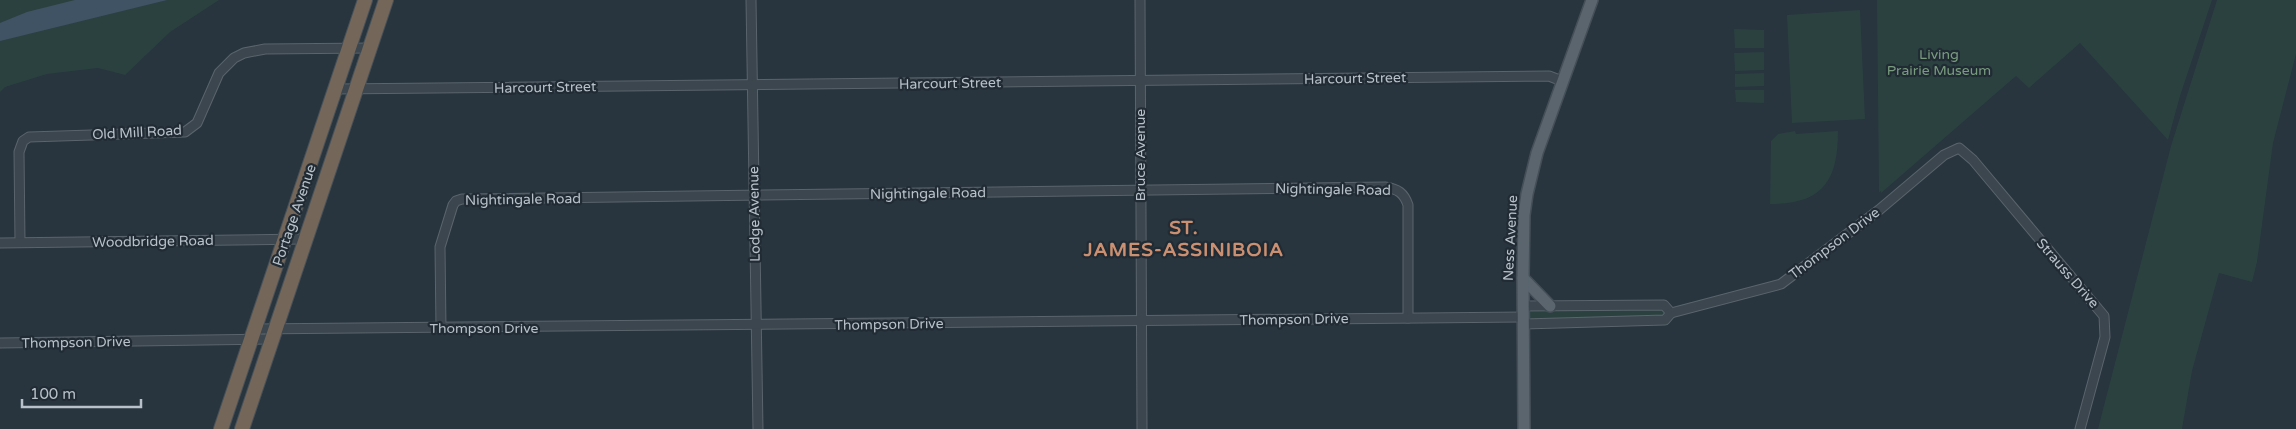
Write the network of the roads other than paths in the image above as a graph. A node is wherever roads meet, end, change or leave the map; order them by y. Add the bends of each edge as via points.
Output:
1 (365, 0) edge
2 (386, 0) edge
3 (751, 0) edge
4 (1140, 0) edge
5 (1592, 0) edge
6 (350, 48) junction
7 (371, 48) junction
8 (1140, 81) junction
9 (1562, 81) junction
10 (752, 85) junction
11 (336, 89) junction
12 (357, 89) junction
13 (1952, 150) joint
14 (1140, 190) junction
15 (754, 196) junction
16 (286, 238) junction
17 (306, 239) junction
18 (20, 242) junction
19 (0, 243) edge
20 (1523, 278) junction
21 (1550, 306) junction
22 (1671, 313) junction
23 (1523, 316) junction
24 (1408, 318) junction
25 (1141, 321) junction
26 (756, 326) junction
27 (441, 328) junction
28 (253, 334) junction
29 (274, 334) junction
30 (0, 343) edge
31 (221, 429) edge
32 (242, 429) edge
33 (758, 429) edge
34 (1142, 429) edge
35 (1524, 429) edge
36 (2080, 429) edge

1 - 6 highway, Portage Avenue
2 - 7 highway, Portage Avenue
3 - 10 street, Lodge Avenue
4 - 8 street, Bruce Avenue
5 - 9 main road, Ness Avenue
6 - 7 street, Old Mill Road
6 - 11 highway, Portage Avenue
6 - 18 street, Old Mill Road via 265,49 234,58 213,83 197,123 185,132 28,137 19,152
7 - 12 highway, Portage Avenue
8 - 9 street, Harcourt Street via 1548,76
8 - 10 street, Harcourt Street
8 - 14 street, Bruce Avenue
9 - 20 main road, Ness Avenue via 1537,152 1527,194
10 - 12 street, Harcourt Street
10 - 15 street, Lodge Avenue
11 - 12 street, Harcourt Street
11 - 16 highway, Portage Avenue
12 - 17 highway, Portage Avenue
13 - 22 street, Thompson Drive via 1781,284
13 - 36 street, Strauss Drive via 1959,148 1973,160 2104,316 2105,336
14 - 15 street, Nightingale Road
14 - 24 street, Nightingale Road via 1395,188 1405,195 1408,206
14 - 25 street, Bruce Avenue
15 - 26 street, Lodge Avenue
15 - 27 street, Nightingale Road via 458,200 452,208 440,247
16 - 17 street, Woodbridge Road
16 - 18 street, Woodbridge Road
16 - 28 highway, Portage Avenue
17 - 29 highway, Portage Avenue
18 - 19 street, Woodbridge Road
20 - 21 main road
20 - 23 main road, Ness Avenue
21 - 22 street, Thompson Drive via 1664,305
21 - 23 street, Thompson Drive
22 - 23 street, Thompson Drive via 1665,320
23 - 24 street, Thompson Drive
23 - 35 main road, Ness Avenue
24 - 25 street, Thompson Drive
25 - 26 street, Thompson Drive
25 - 34 street, Bruce Avenue
26 - 27 street, Thompson Drive
26 - 33 street, Lodge Avenue
27 - 29 street, Thompson Drive
28 - 29 street, Thompson Drive
28 - 30 street, Thompson Drive
28 - 31 highway, Portage Avenue
29 - 32 highway, Portage Avenue

